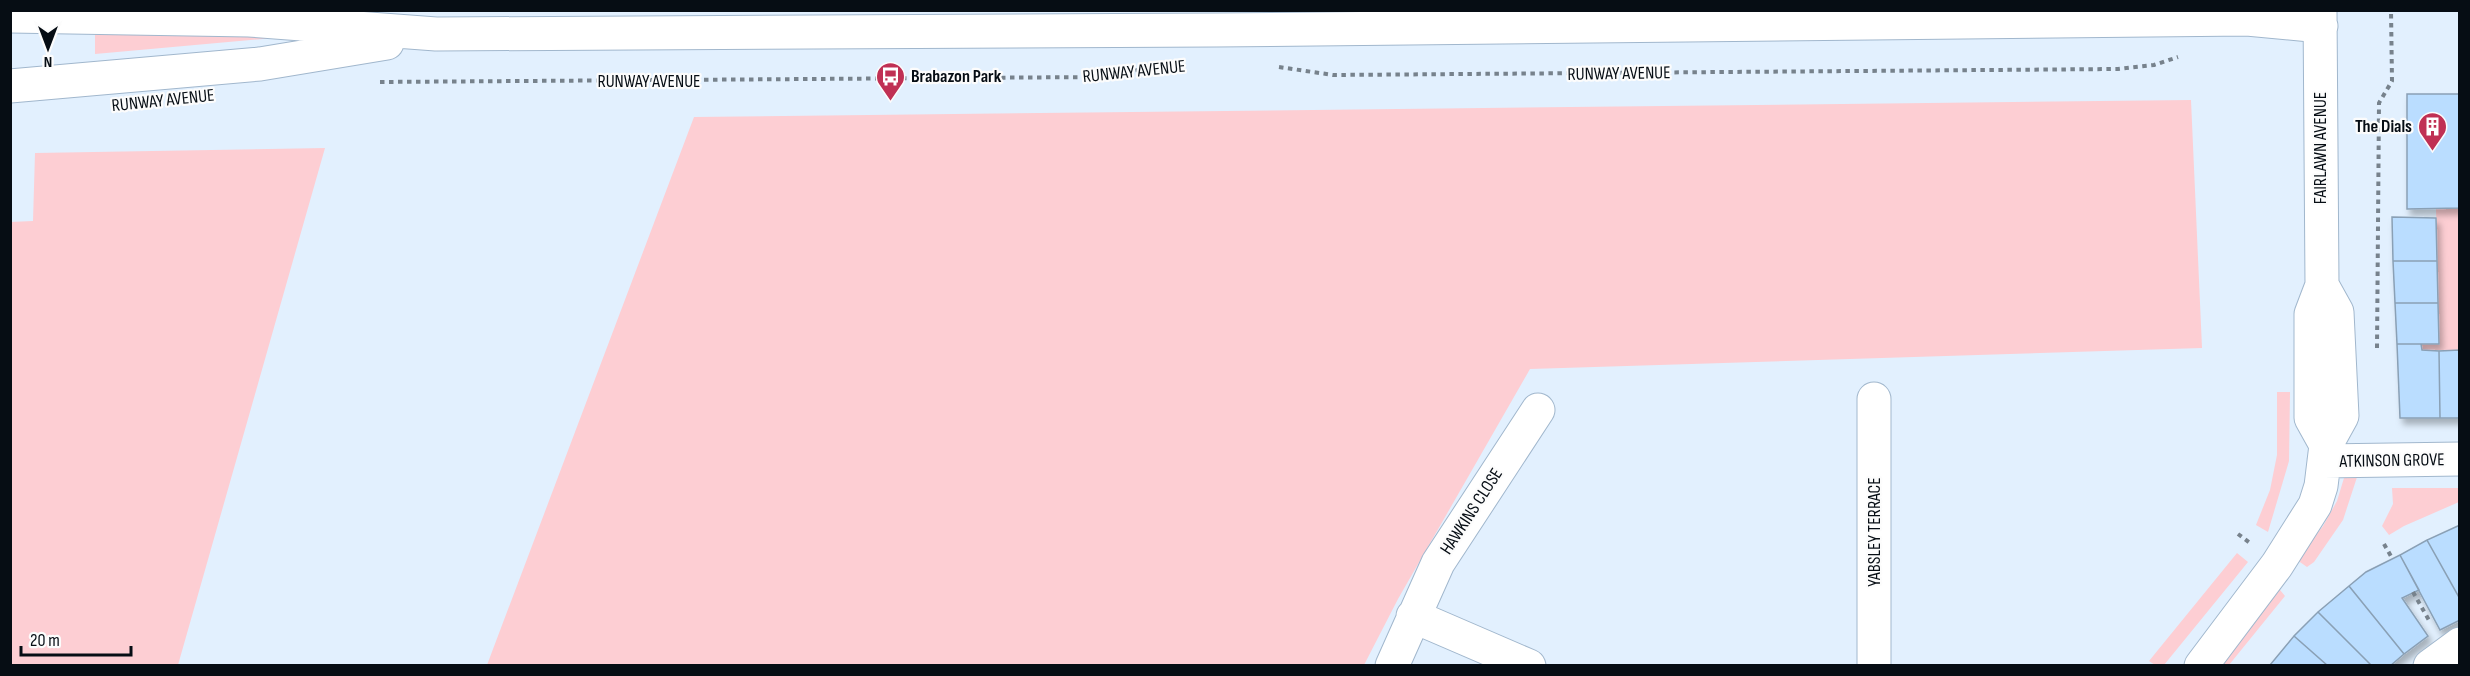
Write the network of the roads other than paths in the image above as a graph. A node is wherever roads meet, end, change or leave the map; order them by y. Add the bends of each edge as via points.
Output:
1 (10, 16) edge
2 (2320, 18) edge
3 (436, 34) junction
4 (10, 86) edge
5 (1874, 399) dead end
6 (1538, 410) dead end
7 (2325, 453) junction
8 (2460, 459) edge
9 (1413, 616) junction
10 (2460, 644) edge
11 (1392, 666) edge
12 (1529, 666) edge
13 (1874, 666) edge
14 (2201, 666) edge
15 (2430, 666) edge

1 - 3 street, RUNWAY AVENUE via 249,20
2 - 3 street, RUNWAY AVENUE
2 - 7 street, FAIRLAWN AVENUE via 2322,285 2311,314 2311,418
3 - 4 street, RUNWAY AVENUE via 260,64
5 - 13 street, YABSLEY TERRACE
6 - 9 street, HAWKINS CLOSE via 1444,553
7 - 8 street, ATKINSON GROVE
7 - 14 street via 2315,505 2297,536
9 - 11 street, HAWKINS CLOSE
9 - 12 street
10 - 15 street

